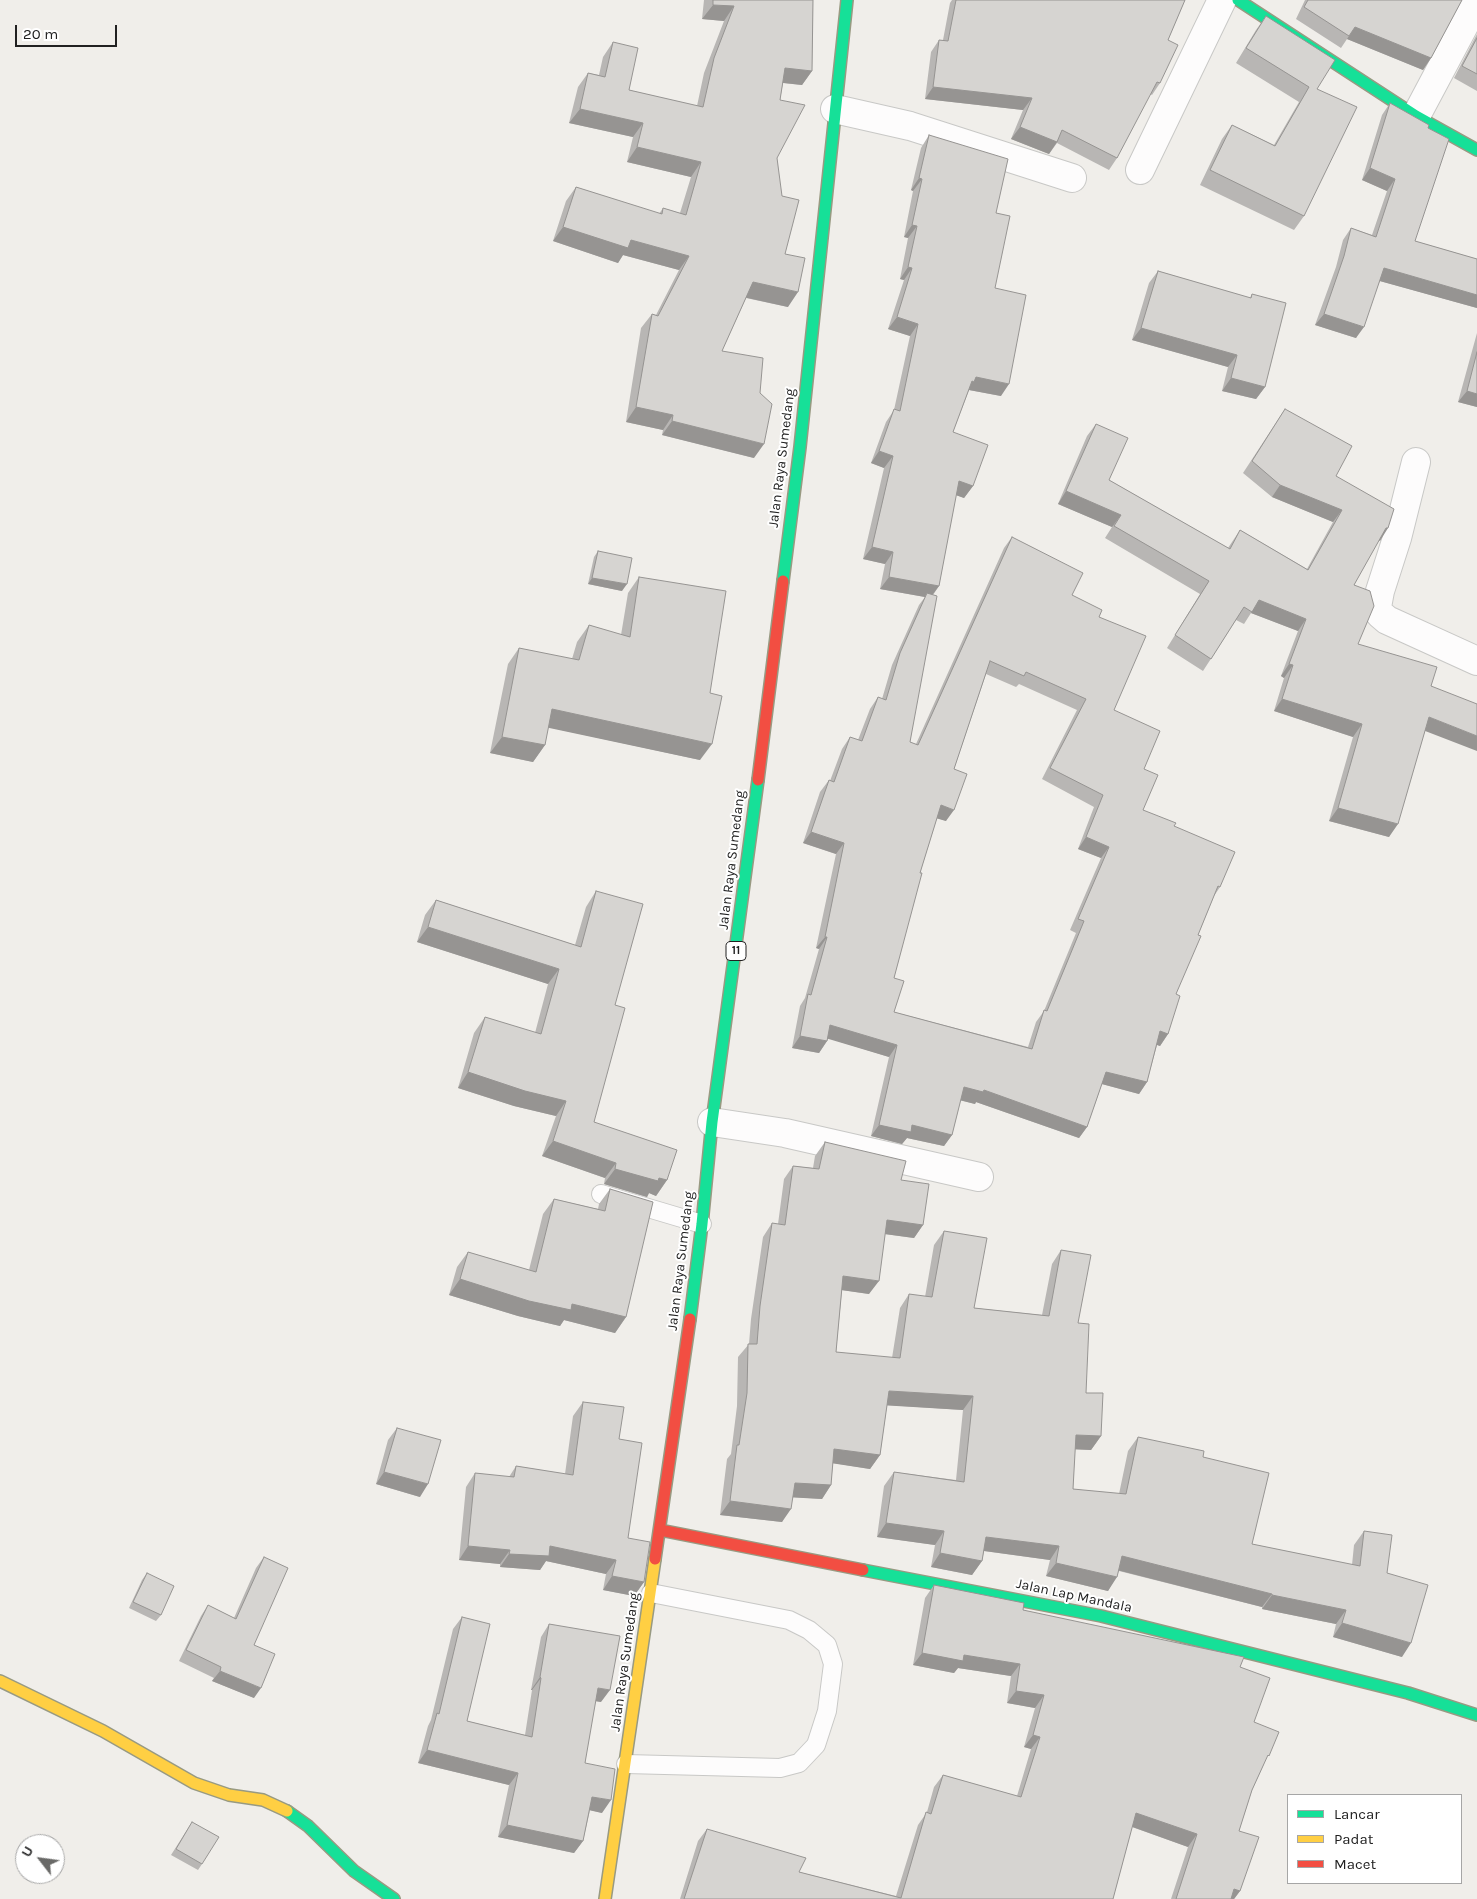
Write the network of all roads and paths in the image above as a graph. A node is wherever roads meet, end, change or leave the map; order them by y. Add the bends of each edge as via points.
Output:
1 (847, 0) edge
2 (1222, 0) edge
3 (1238, 0) edge
4 (1477, 1) edge
5 (835, 109) junction
6 (1416, 116) junction
7 (1477, 150) edge
8 (1140, 170) dead end
9 (1072, 178) dead end
10 (1416, 462) dead end
11 (1477, 661) edge
12 (712, 1122) junction
13 (979, 1178) dead end
14 (601, 1194) dead end
15 (702, 1224) junction
16 (660, 1530) junction
17 (650, 1594) junction
18 (0, 1680) edge
19 (1477, 1715) edge
20 (626, 1764) junction
21 (394, 1899) edge
22 (605, 1899) edge

1 - 5 main road, Jalan Raya Sumedang / 11
2 - 8 street
3 - 6 main road
4 - 6 street
5 - 9 street via 910,126
5 - 12 main road, Jalan Raya Sumedang / 11 via 798,456
6 - 7 main road
10 - 11 street via 1377,607 1387,620
12 - 13 street via 785,1133
12 - 15 main road, Jalan Raya Sumedang / 11
14 - 15 lane
15 - 16 main road, Jalan Raya Sumedang / 11
16 - 17 main road, Jalan Raya Sumedang / 11
16 - 19 main road, Jalan Lap Mandala via 1101,1616 1408,1693
17 - 20 main road, Jalan Raya Sumedang / 11
17 - 20 lane via 789,1620 809,1630 827,1645 833,1664 827,1711 816,1745 799,1763 780,1768
18 - 21 main road via 103,1731 194,1783 229,1796 263,1800 286,1810 308,1826 354,1871
20 - 22 main road, Jalan Raya Sumedang / 11

